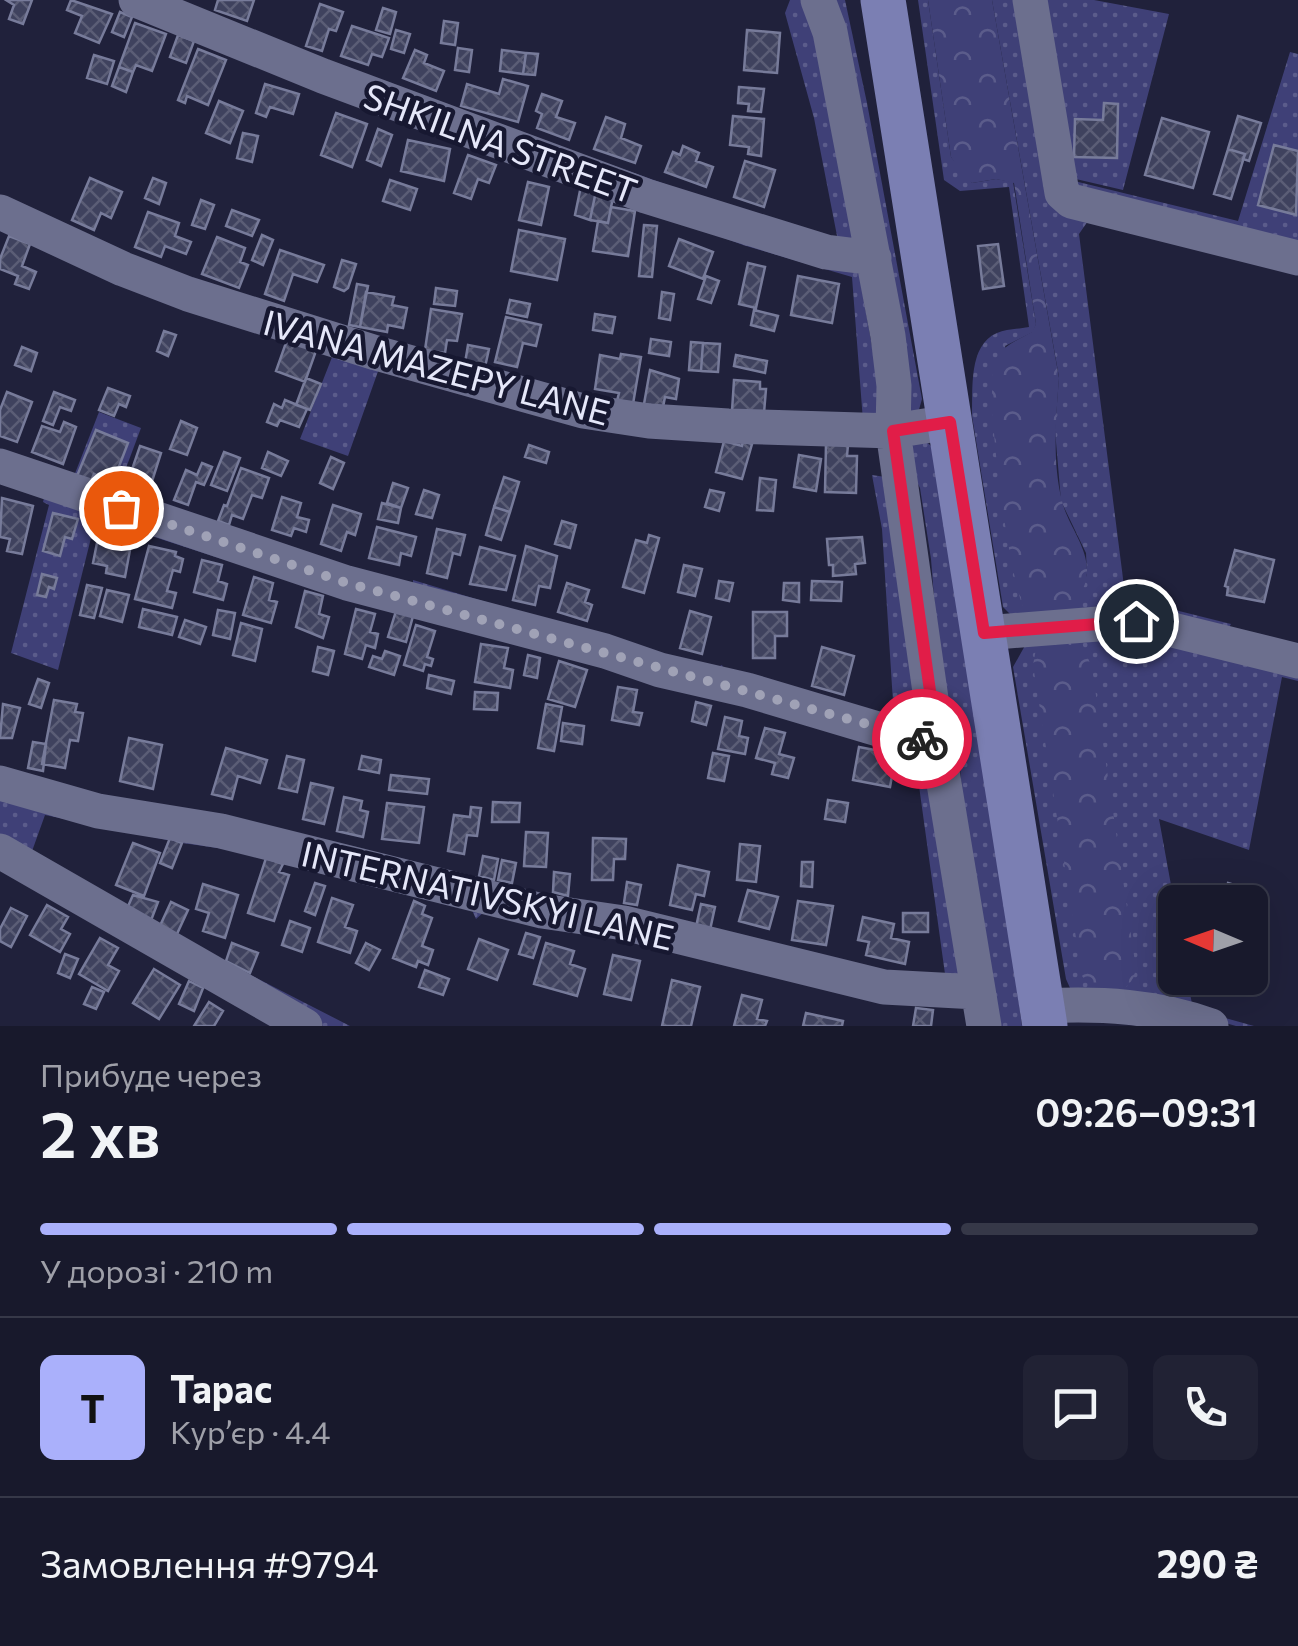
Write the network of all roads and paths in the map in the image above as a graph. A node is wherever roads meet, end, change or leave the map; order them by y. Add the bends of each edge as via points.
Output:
1 (136, 0) edge
2 (818, 0) edge
3 (883, 0) edge
4 (1030, 0) edge
5 (0, 212) edge
6 (874, 258) junction
7 (1298, 258) edge
8 (950, 422) junction
9 (893, 431) junction
10 (0, 466) edge
11 (984, 633) junction
12 (1298, 661) edge
13 (937, 740) junction
14 (0, 783) edge
15 (0, 851) edge
16 (980, 1009) edge
17 (1043, 1016) edge
18 (305, 1026) edge
19 (1212, 1026) edge

1 - 6 street, SHKILNA STREET via 646,196 826,252
2 - 6 street
3 - 8 main road
4 - 7 street via 1062,193 1071,201
5 - 9 street, IVANA MAZEPY LANE via 188,294 570,407 648,421
6 - 9 street via 894,386
8 - 9 street, IVANA MAZEPY LANE
8 - 11 main road
9 - 13 street
10 - 13 street via 347,583 908,738
11 - 12 street via 1136,621
11 - 17 main road
13 - 16 street
14 - 16 street, INTERNATIVSKYI LANE via 98,811 222,831 542,912 624,923
15 - 18 street
17 - 19 street via 1120,1006

